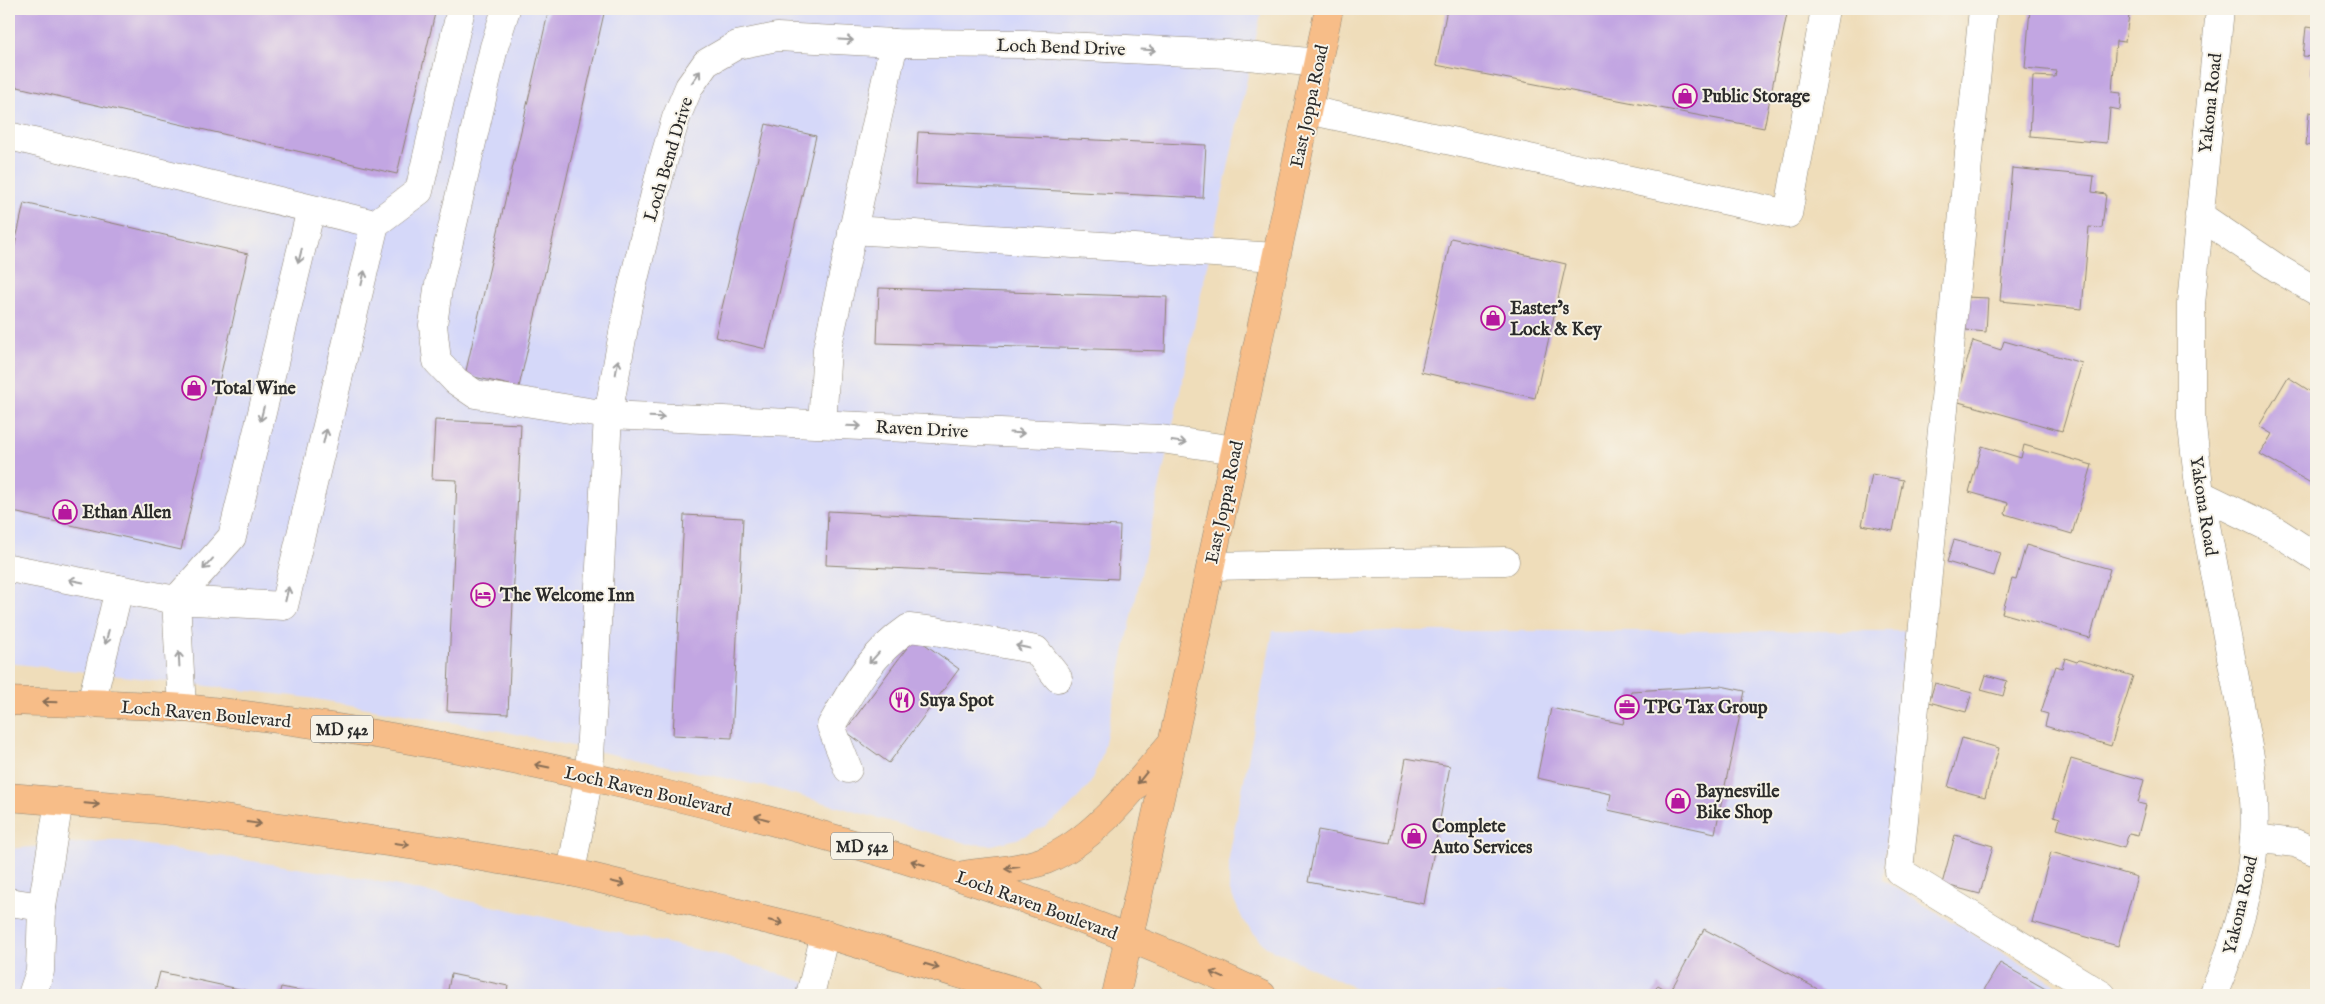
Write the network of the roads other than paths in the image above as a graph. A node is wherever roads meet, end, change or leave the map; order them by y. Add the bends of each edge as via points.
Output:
1 (461, 9) edge
2 (506, 9) edge
3 (1329, 9) edge
4 (1825, 9) edge
5 (1983, 9) edge
6 (2220, 9) edge
7 (894, 42) junction
8 (1318, 62) junction
9 (1308, 110) junction
10 (9, 136) edge
11 (311, 209) junction
12 (2199, 215) junction
13 (375, 224) junction
14 (852, 230) junction
15 (1276, 257) junction
16 (2316, 291) edge
17 (608, 415) junction
18 (822, 424) junction
19 (1235, 450) junction
20 (2200, 494) junction
21 (2316, 557) edge
22 (1505, 561) dead end
23 (1211, 566) junction
24 (9, 568) edge
25 (119, 590) junction
26 (176, 600) junction
27 (1058, 678) dead end
28 (9, 701) edge
29 (91, 704) junction
30 (182, 708) junction
31 (1173, 740) junction
32 (848, 769) dead end
33 (589, 776) junction
34 (9, 797) edge
35 (59, 801) junction
36 (2254, 838) junction
37 (2316, 852) edge
38 (571, 872) junction
39 (959, 876) junction
40 (9, 902) edge
41 (42, 907) junction
42 (824, 934) junction
43 (1129, 938) junction
44 (32, 995) edge
45 (810, 995) edge
46 (1029, 995) edge
47 (1116, 995) edge
48 (1262, 995) edge
49 (2102, 995) edge
50 (2213, 995) edge

1 - 13 street via 418,191
2 - 17 street, Raven Drive via 494,47 438,289 433,325 437,361 456,381 475,394
3 - 8 main road, East Joppa Road
4 - 9 street via 1788,214
5 - 49 street via 1899,871
6 - 12 street, Yakona Road
7 -> 8 street, Loch Bend Drive via 1026,44
7 - 14 street
17 -> 7 street, Loch Bend Drive via 629,300 661,169 689,86 706,63 737,45 777,36
8 - 9 main road, East Joppa Road
9 - 15 main road, East Joppa Road
10 - 11 street
11 - 13 street
11 -> 26 street via 232,537
12 - 16 street
12 - 20 street, Yakona Road via 2190,359 2191,418
26 -> 13 street via 284,606
14 - 15 street
14 - 18 street via 827,349
15 - 19 main road, East Joppa Road
17 -> 18 street, Raven Drive
17 - 33 street, Loch Bend Drive
18 -> 19 street, Raven Drive via 1161,440
19 - 23 main road, East Joppa Road
20 - 21 street via 2276,531
20 - 36 street, Yakona Road via 2250,757
22 - 23 street
23 - 31 main road, East Joppa Road
25 -> 24 street
25 - 26 street
25 -> 29 street
30 -> 26 street
27 -> 32 street via 1036,650 908,628 889,642 863,671 831,726
29 -> 28 main road, Loch Raven Boulevard / MD 542
29 - 30 main road, Loch Raven Boulevard / MD 542
33 -> 30 main road, Loch Raven Boulevard / MD 542 via 441,745
31 -> 39 main road via 1133,790 1090,833 1048,859 1033,864
31 - 43 main road, East Joppa Road
33 - 38 street, Loch Bend Drive
39 -> 33 main road, Loch Raven Boulevard / MD 542 via 811,832
34 - 35 main road
35 -> 38 main road via 161,810
35 - 41 street
36 - 37 street via 2295,843
36 - 50 street, Yakona Road via 2249,881 2238,928
38 -> 42 main road
39 - 43 main road, Loch Raven Boulevard / MD 542
40 - 41 street
41 - 44 street via 40,971
42 - 45 street
42 -> 46 main road
43 - 47 main road, East Joppa Road
48 -> 43 main road, Loch Raven Boulevard / MD 542

